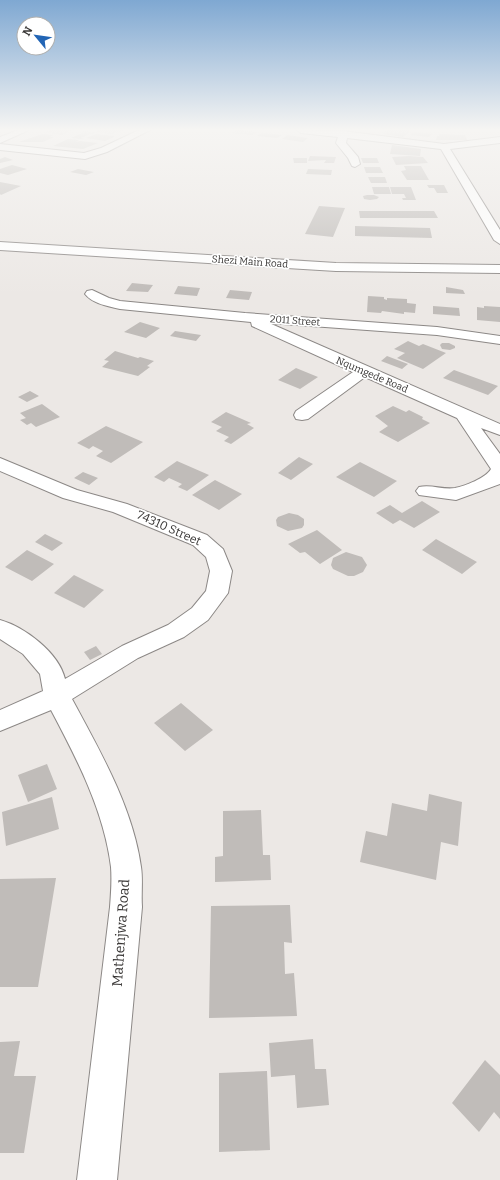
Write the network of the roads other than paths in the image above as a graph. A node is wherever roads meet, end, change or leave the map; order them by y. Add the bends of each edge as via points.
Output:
1 (467, 185) edge
2 (500, 240) edge
3 (0, 246) edge
4 (500, 269) edge
5 (92, 294) dead end
6 (245, 317) junction
7 (500, 340) edge
8 (364, 371) junction
9 (302, 415) dead end
10 (464, 415) junction
11 (500, 430) edge
12 (0, 464) edge
13 (500, 469) edge
14 (426, 491) dead end
15 (0, 628) edge
16 (57, 696) junction
17 (0, 721) edge
18 (98, 1180) edge

1 - 2 street
3 - 4 street, Shezi Main Road via 336,267
5 - 6 street, 2011 Street via 120,306
6 - 7 street, 2011 Street via 437,331
6 - 8 street, Nqumgede Road
8 - 9 street
8 - 10 street, Nqumgede Road
10 - 11 street, Nqumgede Road
10 - 13 street
12 - 16 street, 74310 Street via 70,494 120,508 200,540 216,554 221,571 217,593 200,614 176,631 130,652
13 - 14 street via 494,480 456,494
15 - 16 street, Mathenjwa Road via 31,648 51,671
16 - 17 street, 74310 Street
16 - 18 street, Mathenjwa Road via 95,768 119,832 126,868 126,907

